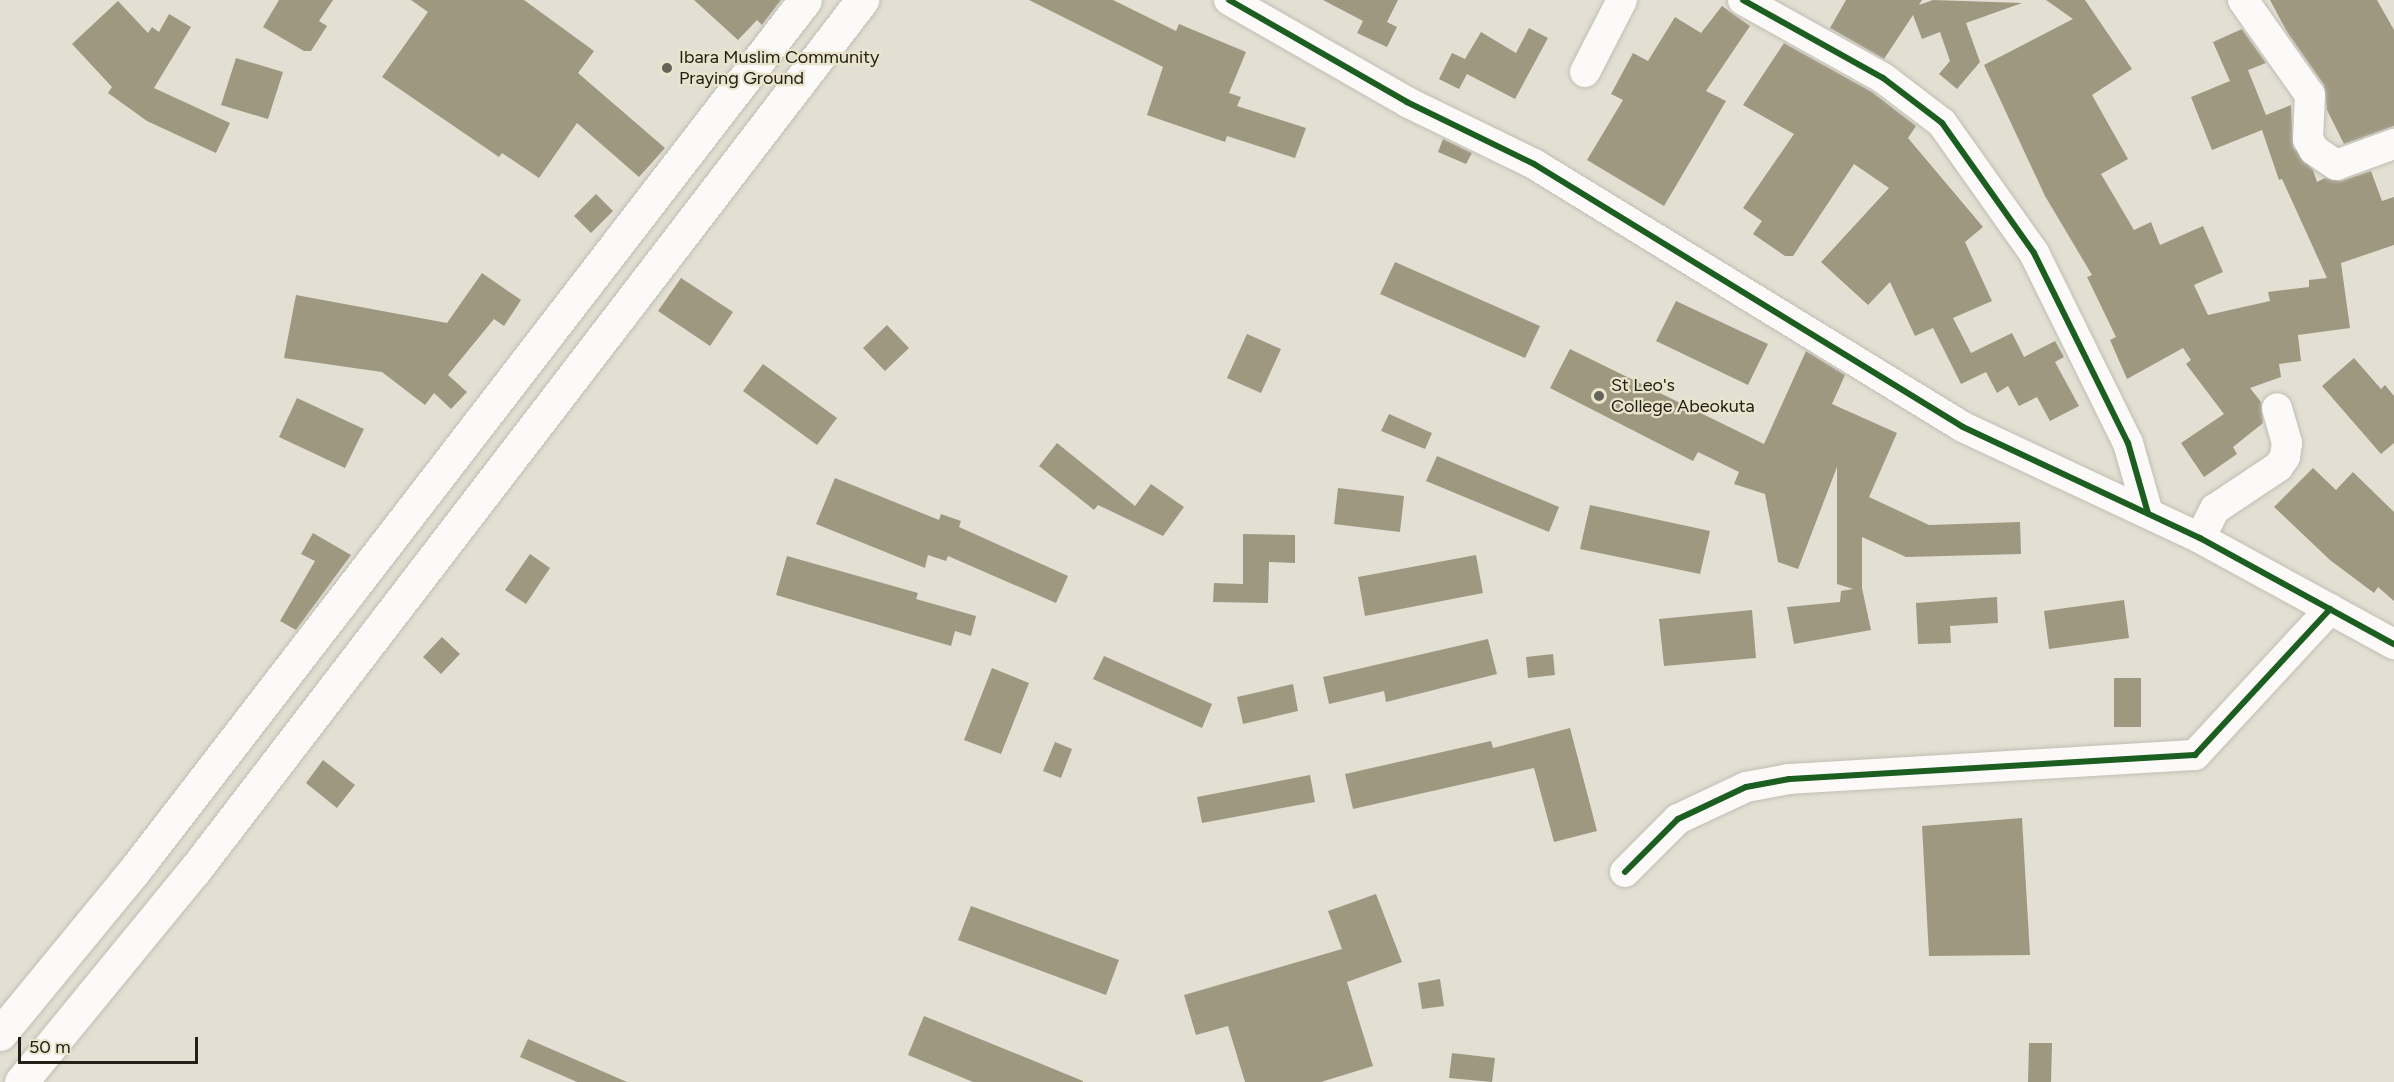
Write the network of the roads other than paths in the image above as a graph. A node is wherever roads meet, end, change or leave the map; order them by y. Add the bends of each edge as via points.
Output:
1 (805, 0) edge
2 (862, 0) edge
3 (1229, 0) edge
4 (1622, 0) edge
5 (1743, 0) edge
6 (2243, 0) edge
7 (1585, 72) dead end
8 (2394, 144) edge
9 (2277, 408) dead end
10 (2148, 513) junction
11 (2200, 538) junction
12 (2330, 609) junction
13 (2394, 644) edge
14 (1625, 872) dead end
15 (0, 1034) edge
16 (21, 1082) edge

1 - 15 main road via 141,862
2 - 16 main road via 774,120 194,871
3 - 10 street via 1407,102 1534,164 1963,427
4 - 7 street
5 - 10 street via 1883,78 1942,123 2034,253 2128,443
6 - 8 street via 2310,95 2308,139 2314,150 2336,165
9 - 11 street via 2287,443 2285,457 2278,467 2215,509
10 - 11 street
11 - 12 street
12 - 13 street
12 - 14 street via 2195,755 1778,781 1746,787 1678,819

